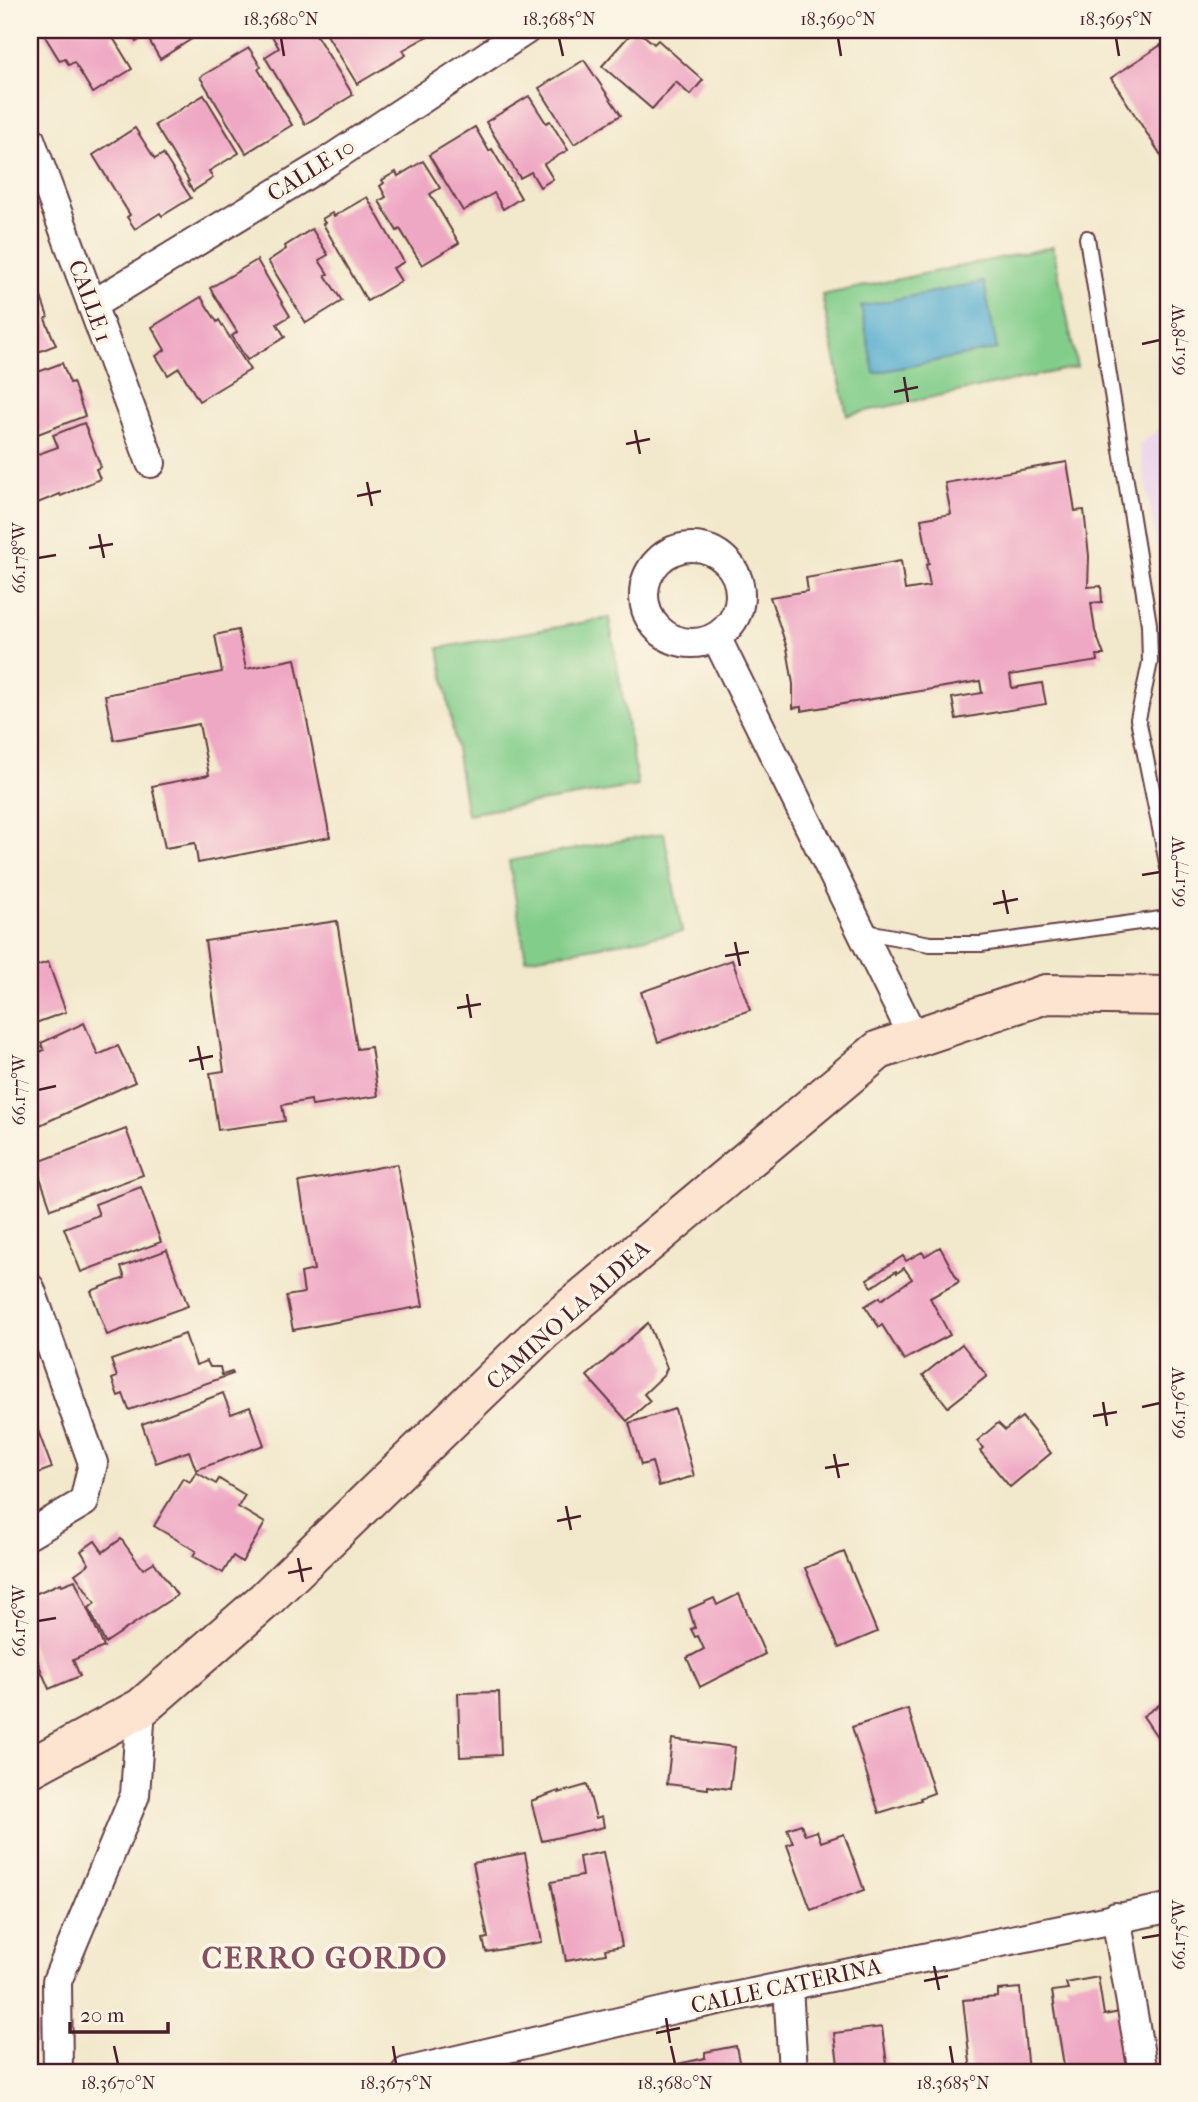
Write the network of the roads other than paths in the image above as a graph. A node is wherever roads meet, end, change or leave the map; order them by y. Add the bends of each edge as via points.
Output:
1 (526, 30) edge
2 (30, 139) edge
3 (1087, 238) dead end
4 (92, 305) junction
5 (151, 463) dead end
6 (716, 637) dead end
7 (1168, 868) edge
8 (1168, 918) edge
9 (861, 931) junction
10 (1168, 996) edge
11 (914, 1038) junction
12 (30, 1288) edge
13 (30, 1534) edge
14 (141, 1708) junction
15 (30, 1768) edge
16 (1168, 1908) edge
17 (1115, 1917) junction
18 (788, 1986) junction
19 (58, 2072) edge
20 (406, 2072) edge
21 (793, 2072) edge
22 (1143, 2072) edge

1 - 4 street, CALLE 10 via 319,167
2 - 4 street, CALLE 1
3 - 7 lane via 1149,624 1150,662 1138,719
4 - 5 street, CALLE 1
6 - 9 street
8 - 9 lane via 981,944 930,944
9 - 11 street
10 - 11 street, CAMINO LA ALDEA via 1046,994
11 - 14 street, CAMINO LA ALDEA via 879,1050 543,1331 265,1600
12 - 13 street via 93,1463 85,1502
14 - 15 street, CAMINO LA ALDEA
14 - 19 street via 135,1795 57,1981
16 - 17 street, CALLE CATERINA
17 - 18 street, CALLE CATERINA
17 - 22 street
18 - 20 street, CALLE CATERINA
18 - 21 street

